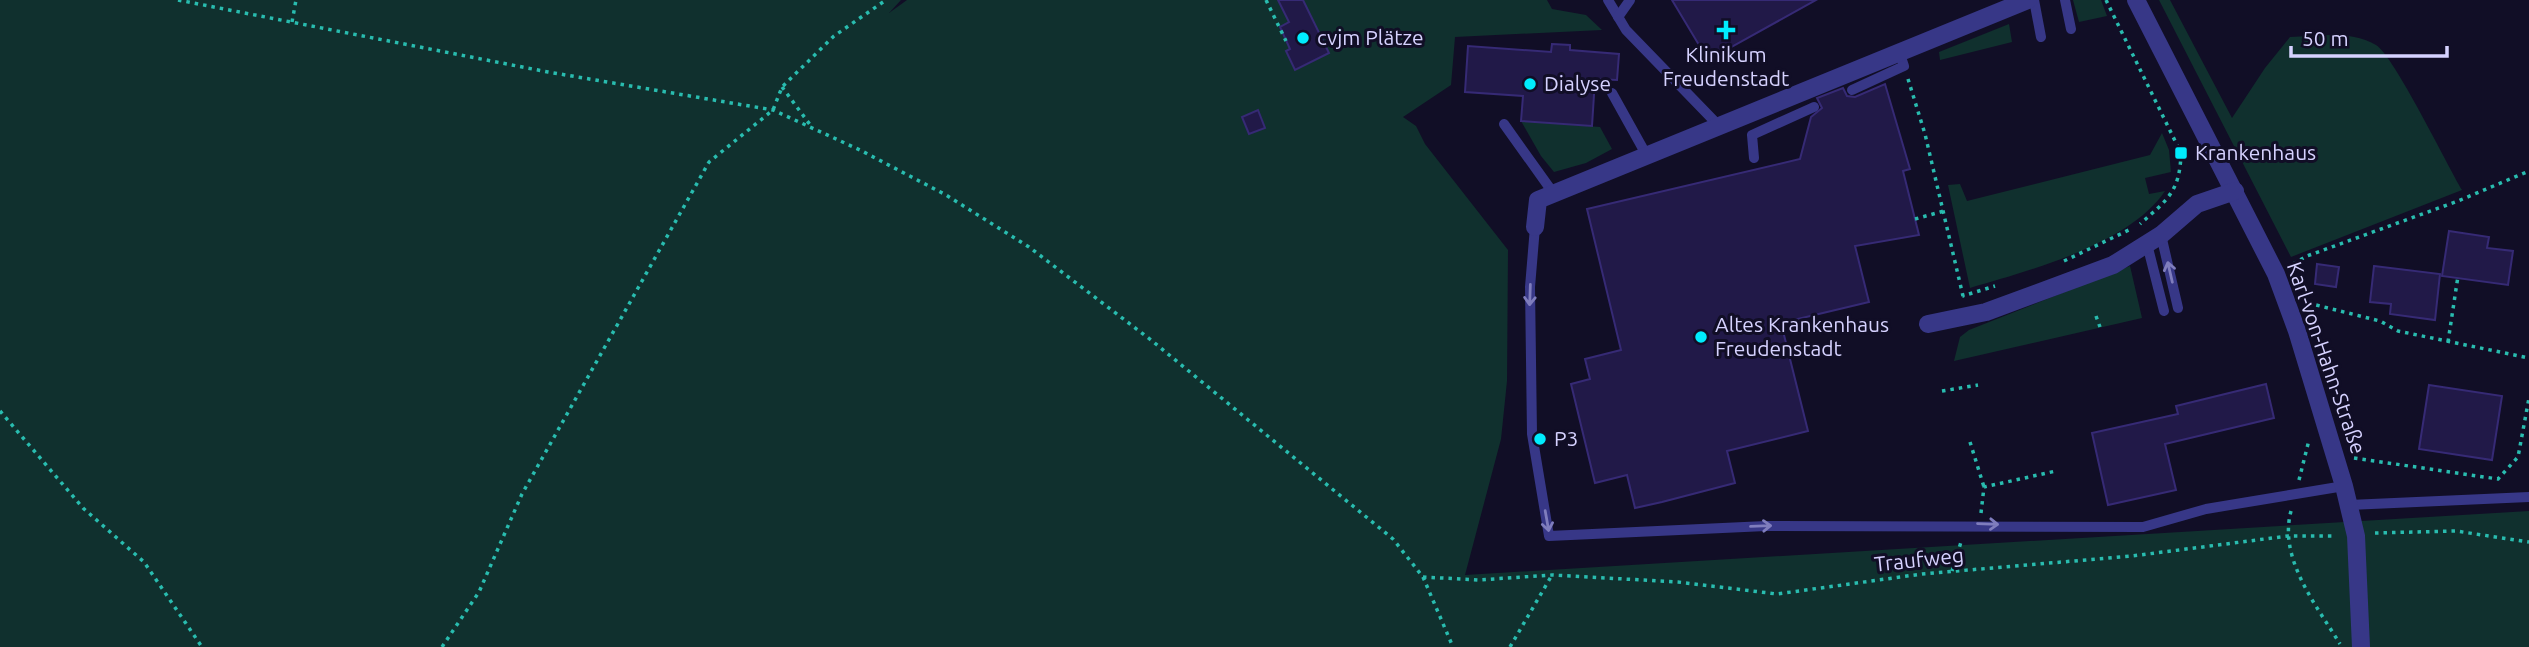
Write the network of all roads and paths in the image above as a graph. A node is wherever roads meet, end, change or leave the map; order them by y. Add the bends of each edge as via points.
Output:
1 (178, 0) edge
2 (296, 0) edge
3 (886, 0) edge
4 (1266, 0) edge
5 (1608, 0) edge
6 (1630, 0) edge
7 (2028, 0) edge
8 (2034, 0) edge
9 (2064, 0) edge
10 (2106, 0) edge
11 (2136, 0) edge
12 (1618, 17) junction
13 (292, 23) junction
14 (2071, 29) dead end
15 (2041, 37) dead end
16 (1286, 41) dead end
17 (1902, 60) junction
18 (782, 87) junction
19 (1852, 90) dead end
20 (1612, 93) dead end
21 (1814, 107) dead end
22 (774, 110) junction
23 (1504, 124) dead end
24 (1720, 127) junction
25 (813, 128) junction
26 (1647, 156) junction
27 (1754, 158) dead end
28 (2529, 172) edge
29 (2235, 191) junction
30 (1554, 194) junction
31 (1944, 211) junction
32 (1915, 219) dead end
33 (1535, 227) joint
34 (2154, 240) junction
35 (2061, 262) dead end
36 (2276, 274) junction
37 (2458, 276) dead end
38 (2003, 284) dead end
39 (1963, 296) junction
40 (1953, 298) dead end
41 (2286, 304) junction
42 (2178, 308) dead end
43 (2164, 311) dead end
44 (2096, 316) dead end
45 (1928, 324) dead end
46 (2100, 327) dead end
47 (2448, 342) junction
48 (2529, 358) edge
49 (1978, 385) dead end
50 (1942, 391) dead end
51 (2529, 398) edge
52 (0, 411) edge
53 (2326, 423) junction
54 (1970, 442) dead end
55 (2337, 461) junction
56 (2056, 471) dead end
57 (2344, 486) junction
58 (1984, 487) junction
59 (2294, 496) junction
60 (2529, 497) edge
61 (2349, 505) junction
62 (1980, 524) junction
63 (2288, 536) junction
64 (2356, 536) junction
65 (2529, 542) edge
66 (1952, 572) junction
67 (1552, 575) junction
68 (1423, 577) junction
69 (202, 647) edge
70 (442, 647) edge
71 (1453, 647) edge
72 (1510, 647) edge
73 (2342, 647) edge
74 (2361, 647) edge

1 - 13 path
2 - 13 path
3 - 18 path via 834,36
4 - 16 path
5 - 12 lane
6 - 12 lane
7 - 17 street
8 - 15 lane
9 - 14 lane
10 - 35 path via 2181,153 2181,172 2172,196 2139,225
11 - 29 street, Karl-von-Hahn-Straße
12 - 24 lane
13 - 22 path
17 - 19 lane
17 - 24 street
17 - 31 path
18 - 22 path
18 - 25 path
20 - 26 lane
21 - 27 lane via 1752,135
22 - 25 path
22 - 70 path via 709,162 522,494 479,592
23 - 30 lane
24 - 26 street
25 - 68 path via 946,195 1029,247 1151,340 1393,539
26 - 30 street
28 - 36 path via 2307,256
29 - 34 street via 2197,204
29 - 36 street, Karl-von-Hahn-Straße
30 - 33 street via 1538,200
31 - 32 path
31 - 39 path
33 -> 62 lane via 1530,300 1532,434 1549,536 1766,526
42 -> 34 lane
34 - 43 lane
34 - 45 street via 2113,265 1986,313
36 - 41 street, Karl-von-Hahn-Straße
37 - 47 path
38 - 39 path
39 - 40 path
41 - 47 path via 2298,301
41 - 53 street, Karl-von-Hahn-Straße
44 - 46 path
47 - 48 path
49 - 50 path
51 - 55 path via 2518,457 2498,480 2352,458
52 - 69 path via 83,508 144,562
53 - 55 street, Karl-von-Hahn-Straße
53 - 59 path via 2312,428
54 - 58 path
55 - 57 street, Karl-von-Hahn-Straße
56 - 58 path
57 - 59 lane
57 - 61 street, Karl-von-Hahn-Straße
58 - 62 path
62 -> 59 lane via 2143,527 2206,509
59 - 63 path
60 - 61 lane
61 - 64 street, Karl-von-Hahn-Straße
62 - 66 path via 1963,535
63 - 64 path, Traufweg
63 - 66 path, Traufweg
63 - 73 path via 2298,573
64 - 65 path, Traufweg via 2456,531
64 - 74 street, Karl-von-Hahn-Straße
66 - 67 path, Traufweg via 1777,594 1678,582
67 - 68 path, Traufweg via 1479,580
67 - 72 path
68 - 71 path

